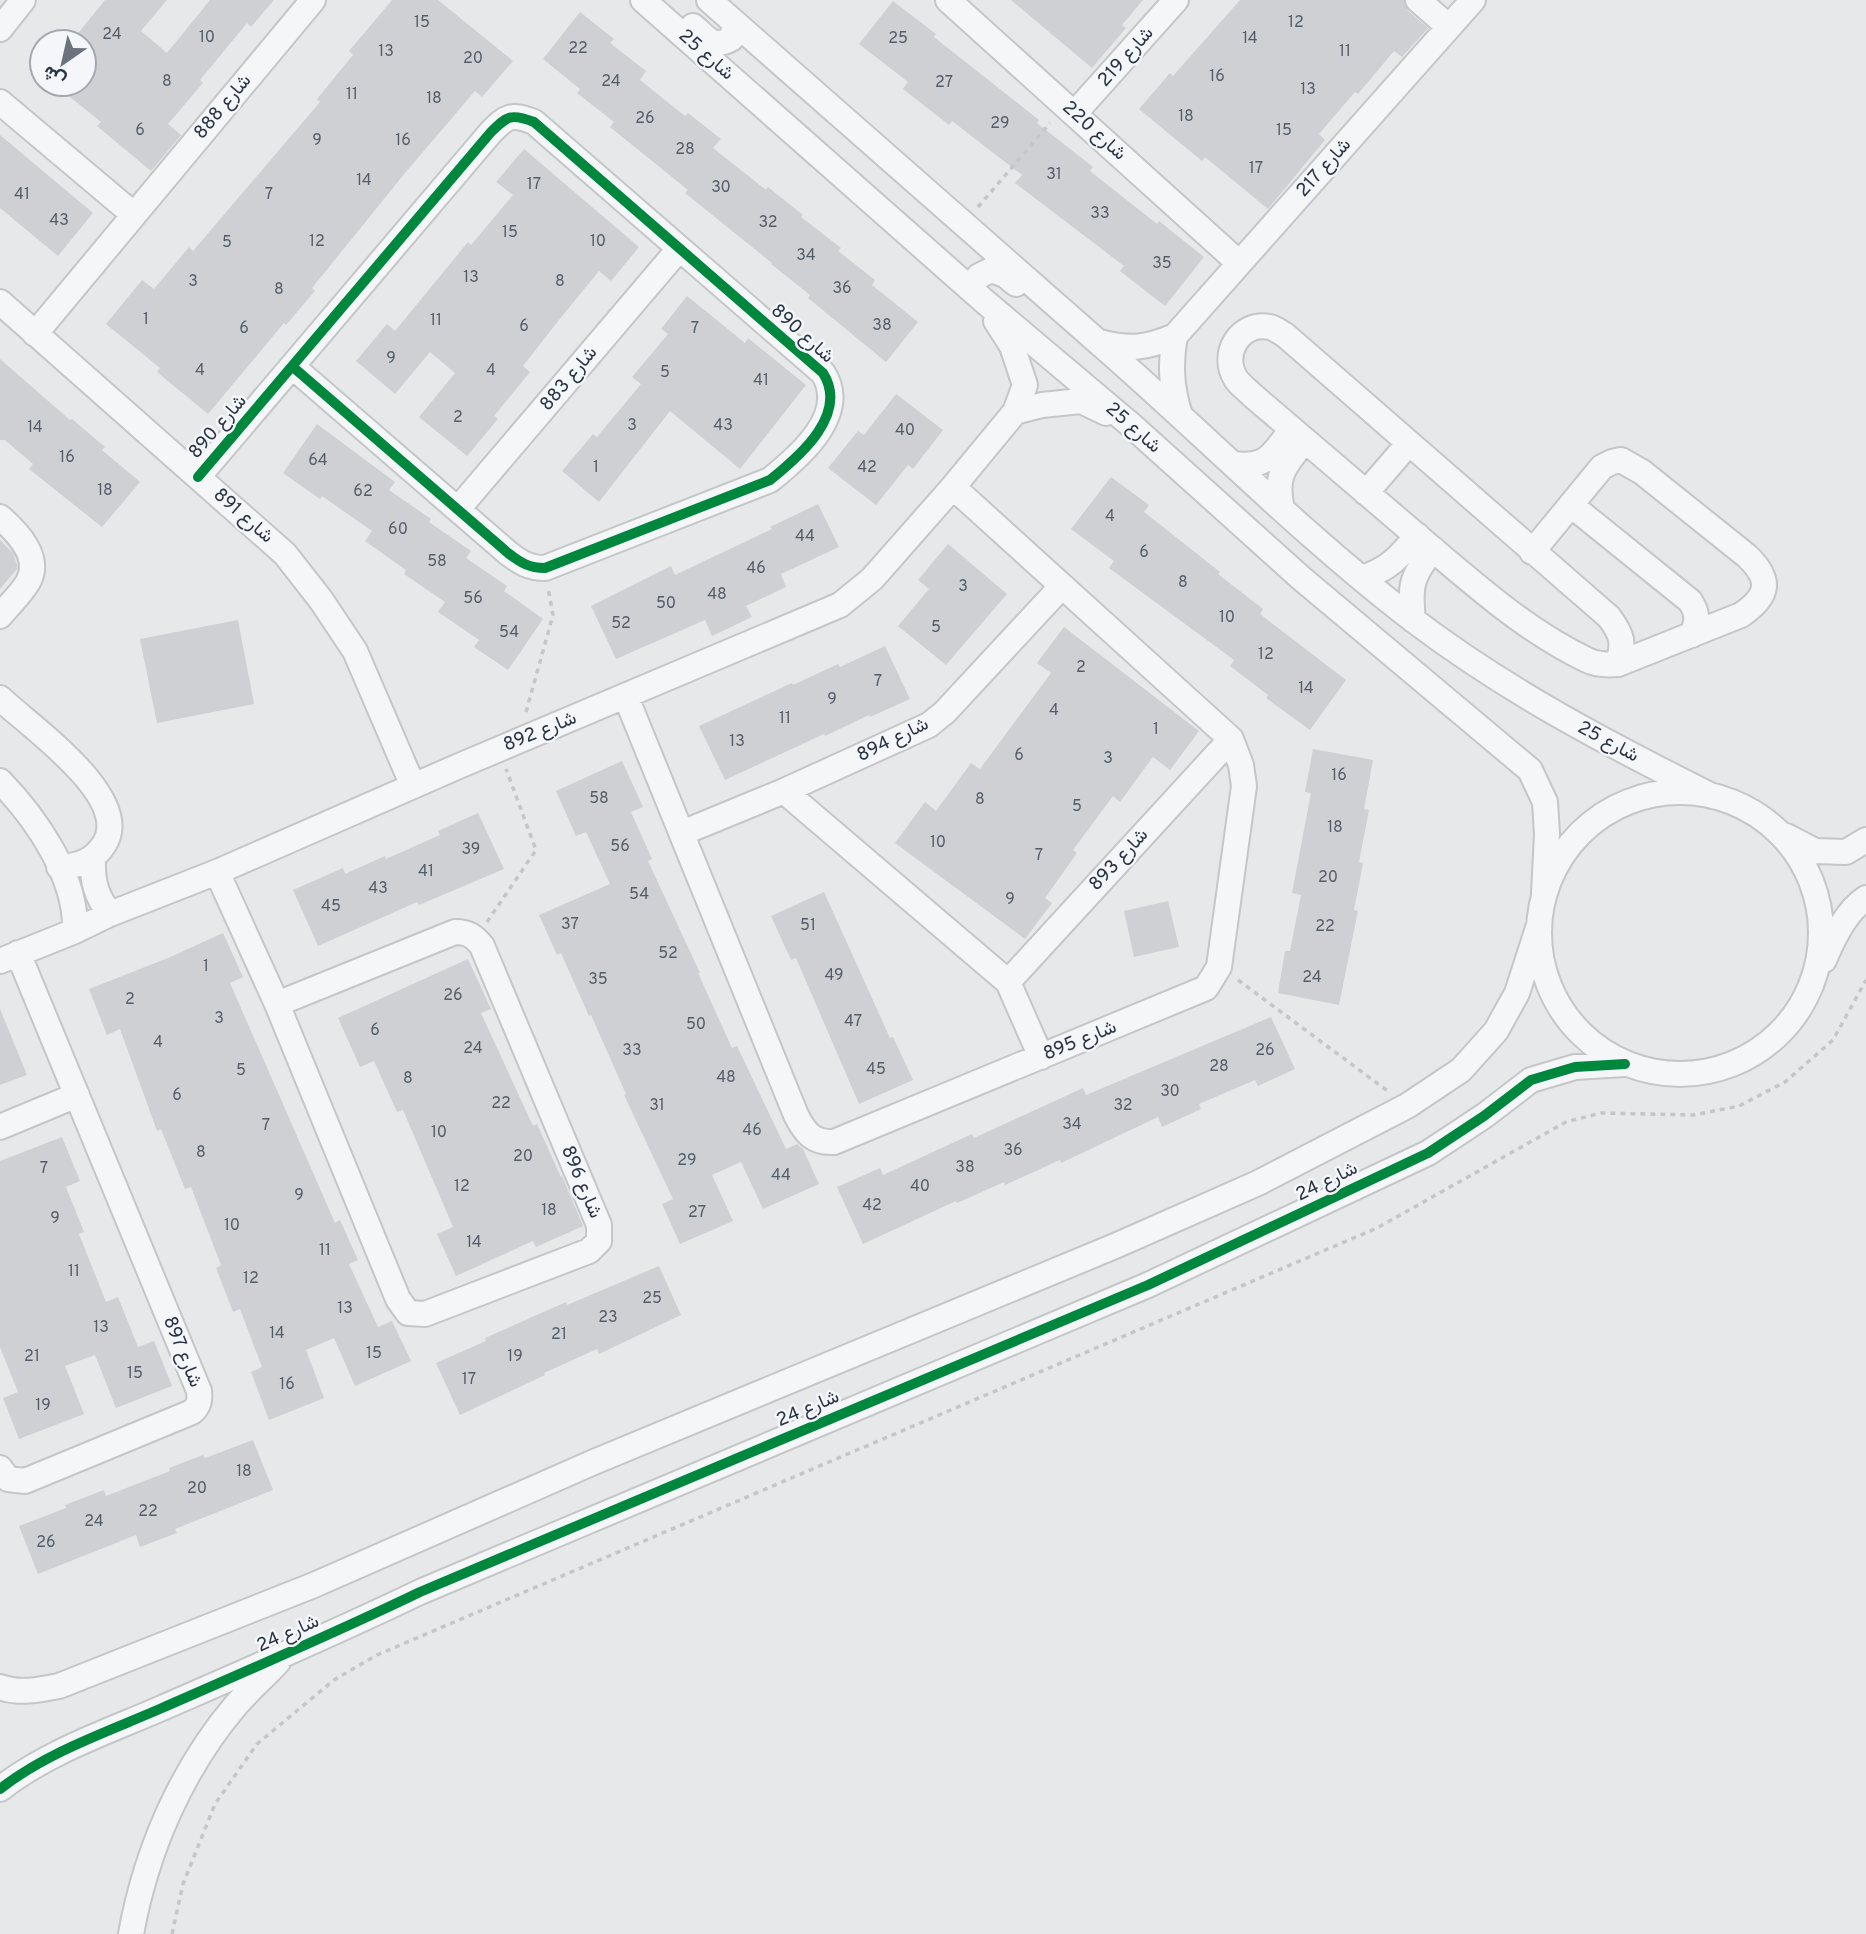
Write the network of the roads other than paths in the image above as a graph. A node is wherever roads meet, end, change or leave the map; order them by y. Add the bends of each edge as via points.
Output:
1 (23, 0) edge
2 (313, 0) edge
3 (643, 0) edge
4 (663, 0) edge
5 (709, 0) edge
6 (948, 0) edge
7 (1176, 0) edge
8 (1418, 0) edge
9 (1473, 0) edge
10 (736, 24) junction
11 (1449, 27) junction
12 (0, 29) edge
13 (0, 102) edge
14 (1071, 109) junction
15 (133, 214) junction
16 (679, 248) junction
17 (1240, 262) junction
18 (976, 295) junction
19 (0, 302) edge
20 (36, 334) junction
21 (1175, 336) junction
22 (1098, 342) junction
23 (293, 368) junction
24 (1015, 412) junction
25 (1180, 415) junction
26 (1131, 425) junction
27 (1299, 434) junction
28 (1409, 443) junction
29 (1233, 464) junction
30 (198, 477) junction
31 (953, 487) junction
32 (1366, 493) junction
33 (1572, 505) junction
34 (458, 509) junction
35 (1282, 509) junction
36 (0, 517) edge
37 (1425, 542) junction
38 (1532, 552) junction
39 (1361, 578) junction
40 (1062, 586) junction
41 (0, 616) edge
42 (1413, 620) junction
43 (1692, 635) junction
44 (1618, 664) junction
45 (626, 696) junction
46 (0, 698) edge
47 (10, 718) edge
48 (1231, 739) junction
49 (0, 781) edge
50 (413, 786) junction
51 (785, 792) junction
52 (1713, 796) junction
53 (1779, 832) junction
54 (682, 833) junction
55 (1866, 840) edge
56 (93, 858) junction
57 (59, 867) junction
58 (217, 872) junction
59 (1544, 893) junction
60 (1866, 898) edge
61 (110, 914) junction
62 (1539, 925) junction
63 (75, 931) junction
64 (9, 957) edge
65 (1008, 982) junction
66 (1814, 983) junction
67 (277, 1004) junction
68 (1041, 1057) junction
69 (1625, 1064) junction
70 (77, 1095) junction
71 (0, 1127) edge
72 (0, 1468) edge
73 (286, 1654) junction
74 (0, 1687) edge
75 (0, 1789) edge
76 (131, 1934) edge

1 - 12 street
2 - 15 street, شارع 888
3 - 18 street, شارع 25
4 - 10 street via 712,43 731,39
5 - 10 street, شارع 25
6 - 14 street, شارع 220
7 - 14 street, شارع 219
8 - 11 street
9 - 11 street, شارع 217
10 - 22 street, شارع 25
11 - 17 street, شارع 217
13 - 15 street
14 - 17 street, شارع 220
15 - 20 street, شارع 888
16 - 23 street, شارع 890 via 534,122 505,118
16 - 34 street, شارع 883
16 - 34 street, شارع 890 via 822,373 832,395 818,432 770,480 545,568 523,565
17 - 21 street, شارع 217
18 - 22 street via 979,276 991,270 1005,275 1069,328
18 - 24 street, شارع 892 via 1012,346 1025,386
18 - 26 street, شارع 25
19 - 20 street, شارع 891
20 - 30 street, شارع 891
21 - 22 street via 1151,346 1124,348
21 - 25 street via 1172,390
22 - 25 street, شارع 25
23 - 30 street, شارع 890
23 - 34 street
24 - 26 street via 1081,401
24 - 31 street, شارع 892
25 - 29 street, شارع 25
26 - 59 street, شارع 25 via 1301,578 1530,770 1545,802
27 - 28 street via 1237,380 1231,367 1231,349 1239,336 1255,327 1271,327 1285,335
27 - 29 street via 1263,462
27 - 32 street
27 - 35 street via 1282,469
28 - 32 street
28 - 38 street
29 - 35 street, شارع 25
30 - 50 street, شارع 891 via 285,554 321,600 355,651
31 - 40 street
31 - 45 street, شارع 892 via 872,579 840,605
32 - 37 street
33 - 38 street
33 - 43 street via 1690,601 1697,612
33 - 43 street via 1602,467 1621,460 1758,567 1764,577 1764,593 1758,602 1741,615
35 - 39 street, شارع 25
36 - 41 street via 20,535 32,560 29,580
37 - 39 street via 1388,567
37 - 42 street via 1411,600
37 - 44 street via 1552,641 1589,661
38 - 44 street via 1619,629 1623,645
39 - 42 street, شارع 25
40 - 48 street
40 - 51 street, شارع 894 via 929,725
42 - 52 street, شارع 25 via 1531,699
43 - 44 street
45 - 50 street, شارع 892
45 - 54 street, شارع 895
46 - 47 street
47 - 56 street via 68,758 94,788 110,827
48 - 65 street, شارع 893
48 - 68 street, شارع 895 via 1244,786 1219,967 1206,988 1195,994
49 - 57 street via 37,824
50 - 58 street, شارع 892
51 - 54 street, شارع 894
51 - 65 street
52 - 53 street via 1748,809
52 - 59 street via 1670,792 1628,802 1591,823 1562,854
53 - 55 street via 1815,851 1846,852
53 - 66 street via 1804,864 1819,903 1822,943
54 - 68 street, شارع 895 via 796,1115 814,1139 834,1142
56 - 57 street
56 - 61 street via 94,889
57 - 63 street via 74,909
58 - 61 street, شارع 892
58 - 67 street, شارع 896
59 - 62 street
60 - 66 street via 1835,936
61 - 63 street, شارع 892
62 - 69 street via 1543,968 1560,1008 1588,1041
62 - 74 street, شارع 24 via 1517,993 1496,1031 1461,1070 1408,1105 1258,1183 314,1584 59,1686 33,1691
63 - 64 street, شارع 892
64 - 70 street, شارع 897
65 - 68 street
66 - 69 street via 1791,1023 1757,1053 1715,1071 1670,1074
67 - 67 street, شارع 896 via 398,1299 408,1313 425,1314 589,1251 599,1241 599,1225 476,938 455,932
69 - 73 street, شارع 24 via 1575,1067 1531,1080 1428,1153 1148,1286 420,1592
70 - 71 street
70 - 72 street, شارع 897 via 200,1399 192,1412 25,1481 8,1479
73 - 75 street, شارع 24 via 63,1751
73 - 76 street via 236,1706 194,1763 161,1827 138,1895

